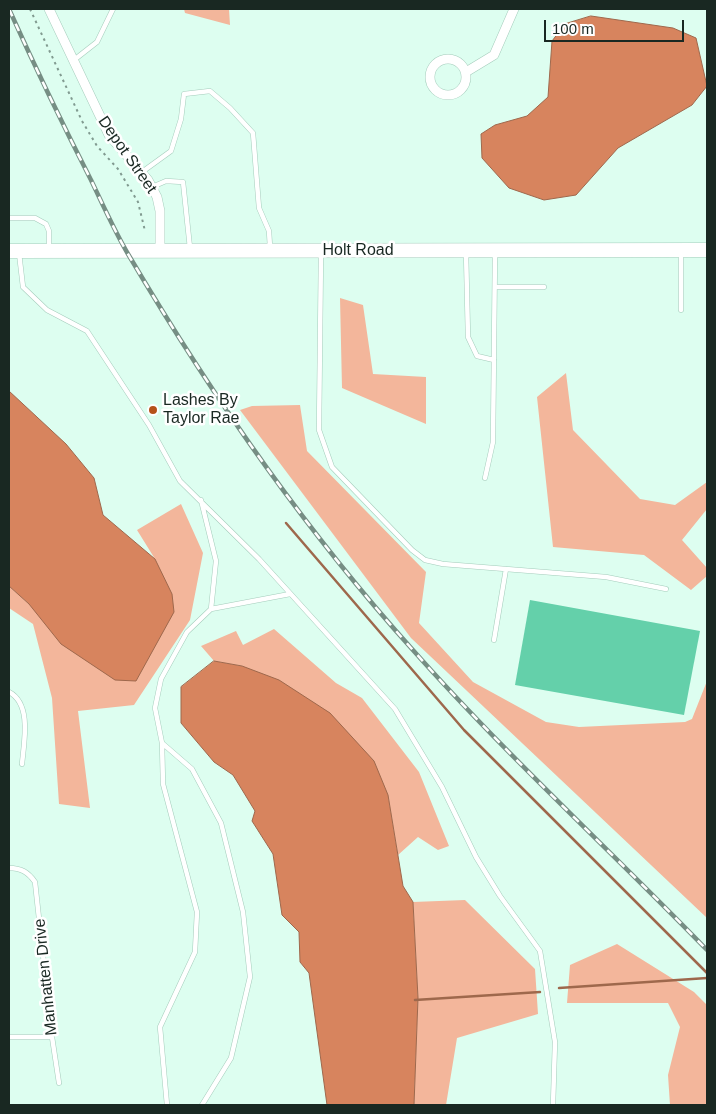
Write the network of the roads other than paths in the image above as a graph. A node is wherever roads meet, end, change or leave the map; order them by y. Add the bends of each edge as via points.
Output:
1 (48, 9) edge
2 (113, 9) edge
3 (514, 9) edge
4 (72, 61) junction
5 (466, 72) junction
6 (142, 172) junction
7 (152, 187) junction
8 (9, 218) edge
9 (682, 250) junction
10 (707, 250) edge
11 (14, 251) edge
12 (49, 251) junction
13 (271, 251) junction
14 (321, 251) junction
15 (466, 251) junction
16 (495, 251) junction
17 (160, 252) junction
18 (190, 252) junction
19 (544, 286) dead end
20 (495, 287) junction
21 (681, 310) dead end
22 (494, 360) junction
23 (485, 478) dead end
24 (200, 500) junction
25 (506, 569) junction
26 (666, 589) dead end
27 (290, 594) junction
28 (211, 609) junction
29 (494, 640) dead end
30 (9, 692) edge
31 (162, 743) junction
32 (22, 764) dead end
33 (9, 868) edge
34 (9, 1037) edge
35 (52, 1037) junction
36 (59, 1083) dead end
37 (167, 1105) edge
38 (202, 1105) edge
39 (553, 1105) edge

1 - 4 street, Depot Street
2 - 4 lane via 96,42
3 - 5 street via 494,55
4 - 6 street, Depot Street via 109,135
5 - 5 street via 464,86 454,95 435,91 431,85 432,67 446,58 459,62
6 - 7 street, Depot Street
6 - 13 lane via 171,151 181,119 184,94 210,91 253,133 259,208 269,231
7 - 17 street, Depot Street via 160,211
7 - 18 lane via 166,181 183,182
8 - 12 lane via 36,218 46,224
9 - 10 main road, Holt Road
9 - 16 main road, Holt Road
9 - 21 lane
11 - 12 main road, Holt Road
11 - 24 lane via 23,287 47,310 87,331 149,425 180,481
12 - 17 main road, Holt Road
13 - 14 main road, Holt Road
13 - 18 main road, Holt Road
14 - 15 main road, Holt Road
14 - 25 lane via 319,430 332,467 425,560
15 - 16 main road, Holt Road
15 - 22 lane via 468,337 478,356
16 - 20 lane
17 - 18 main road, Holt Road
19 - 20 lane
20 - 22 lane
22 - 23 lane via 493,442
24 - 27 lane via 260,559
24 - 28 lane via 216,561
25 - 26 lane via 606,577
25 - 29 lane
27 - 28 lane
27 - 39 lane via 395,709 442,787 476,857 540,951 555,1042
28 - 31 lane via 187,632 161,679 155,708
30 - 32 lane via 21,705 24,720
31 - 37 lane via 162,784 197,912 195,952 160,1027
31 - 38 lane via 192,769 221,823 243,912 250,977 231,1058
33 - 35 lane, Manhatten Drive via 29,873 35,882
34 - 35 lane
35 - 36 lane, Manhatten Drive

